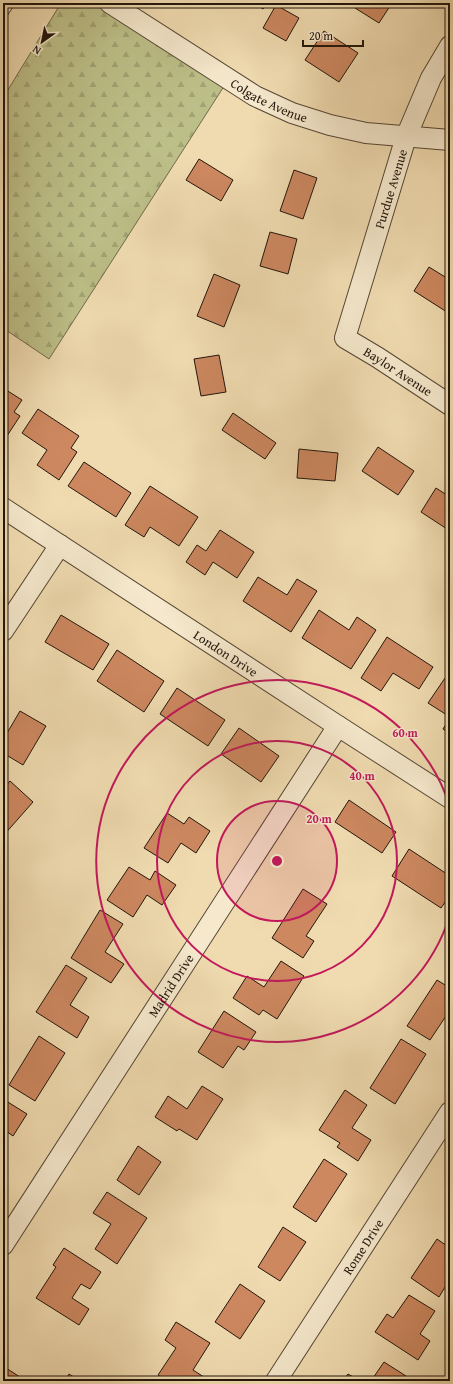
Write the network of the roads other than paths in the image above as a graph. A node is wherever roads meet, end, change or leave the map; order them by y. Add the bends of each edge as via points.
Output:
1 (9, 3) edge
2 (110, 3) edge
3 (3, 12) edge
4 (450, 46) edge
5 (406, 137) junction
6 (450, 140) edge
7 (345, 338) joint
8 (450, 405) edge
9 (3, 508) edge
10 (60, 545) junction
11 (3, 631) edge
12 (338, 726) junction
13 (450, 798) edge
14 (450, 1112) edge
15 (3, 1245) edge
16 (276, 1381) edge

1 - 3 lane
2 - 5 street, Colgate Avenue via 263,100 330,126
4 - 5 street, Purdue Avenue via 430,78
5 - 6 street, Colgate Avenue
5 - 7 street, Purdue Avenue
7 - 8 street, Baylor Avenue
9 - 10 street, London Drive
10 - 11 street
10 - 12 street, London Drive
12 - 13 street, London Drive
12 - 15 street, Madrid Drive
14 - 16 street, Rome Drive

